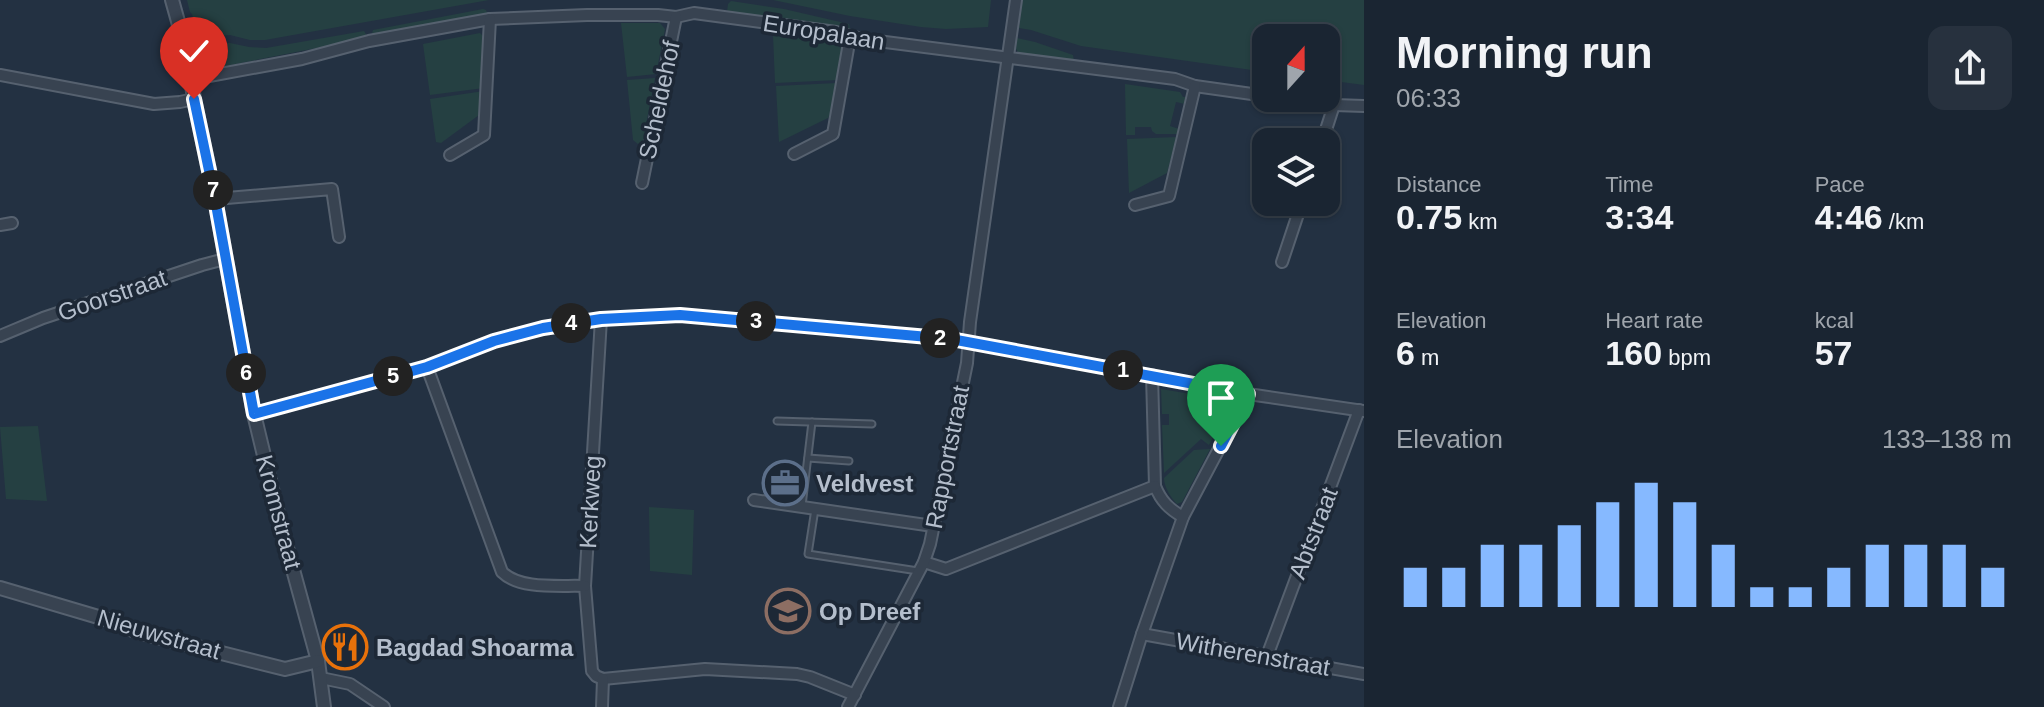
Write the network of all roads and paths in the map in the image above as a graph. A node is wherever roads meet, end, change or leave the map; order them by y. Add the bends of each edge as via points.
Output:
1 (172, 0) edge
2 (1016, 0) edge
3 (676, 17) junction
4 (490, 19) junction
5 (850, 37) junction
6 (1007, 59) junction
7 (0, 75) edge
8 (193, 79) junction
9 (1195, 86) junction
10 (1252, 94) edge
11 (194, 99) junction
12 (1340, 105) edge
13 (1364, 106) edge
14 (794, 154) dead end
15 (450, 155) dead end
16 (642, 183) dead end
17 (215, 199) junction
18 (1135, 205) dead end
19 (1297, 216) edge
20 (12, 223) dead end
21 (0, 225) edge
22 (339, 237) dead end
23 (225, 259) junction
24 (1282, 262) dead end
25 (601, 319) junction
26 (0, 336) edge
27 (968, 341) junction
28 (427, 367) junction
29 (1152, 375) junction
30 (1248, 394) junction
31 (1361, 410) edge
32 (254, 414) junction
33 (777, 421) dead end
34 (812, 422) junction
35 (872, 424) dead end
36 (808, 458) junction
37 (849, 461) dead end
38 (1155, 486) junction
39 (754, 500) dead end
40 (802, 507) junction
41 (815, 509) junction
42 (1183, 517) junction
43 (933, 526) junction
44 (921, 567) junction
45 (585, 586) junction
46 (0, 588) edge
47 (1142, 634) junction
48 (1267, 656) junction
49 (318, 661) junction
50 (1364, 674) edge
51 (321, 678) junction
52 (603, 679) junction
53 (855, 695) junction
54 (324, 707) edge
55 (384, 707) edge
56 (602, 707) edge
57 (848, 707) edge
58 (1119, 707) edge

1 - 8 street, Kromstraat
2 - 6 street, Rapportstraat
3 - 4 street, Europalaan
3 - 5 street, Europalaan via 694,13
3 - 16 street, Scheldehof
4 - 8 street, Europalaan
4 - 15 street via 484,135
5 - 6 street, Europalaan
5 - 14 street via 833,134
6 - 9 street, Europalaan via 1175,79
6 - 27 street, Rapportstraat
7 - 11 street via 154,104
8 - 11 street, Kromstraat
9 - 10 street, Europalaan
9 - 18 street via 1169,196
11 - 17 street, Kromstraat
12 - 13 street
17 - 22 street via 332,189
17 - 23 street, Kromstraat
19 - 24 street
20 - 21 street
23 - 26 street, Goorstraat
23 - 32 street, Kromstraat
25 - 27 street via 680,315
25 - 28 street via 494,341
25 - 45 street, Kerkweg
27 - 29 street
27 - 43 street, Rapportstraat
28 - 32 street
28 - 45 street via 502,572 525,584
29 - 30 street
29 - 38 street
30 - 31 street
30 - 42 street
31 - 48 street, Abtstraat
32 - 49 street, Kromstraat
33 - 34 lane
34 - 35 lane
34 - 36 lane
36 - 37 lane
36 - 40 lane
38 - 42 street via 1160,500
38 - 44 street via 946,569
39 - 40 street
40 - 41 street
41 - 43 street
41 - 44 lane via 808,554
42 - 47 street
43 - 44 street, Rapportstraat
44 - 53 street, Rapportstraat
45 - 52 street, Kerkweg via 592,671
46 - 49 street, Nieuwstraat via 138,632 285,669
47 - 48 street, Witherenstraat
47 - 58 street
48 - 50 street, Witherenstraat
49 - 51 street, Kromstraat
51 - 54 street, Kromstraat
51 - 55 street via 350,684
52 - 53 street via 705,669 797,674
52 - 56 street, Kerkweg
53 - 57 street, Rapportstraat

